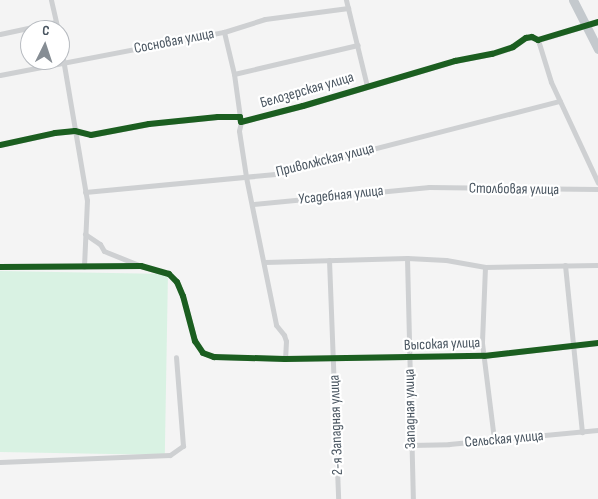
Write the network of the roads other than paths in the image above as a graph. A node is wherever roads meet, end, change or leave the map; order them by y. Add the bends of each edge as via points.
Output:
1 (51, 0) edge
2 (346, 0) edge
3 (573, 0) edge
4 (348, 8) junction
5 (56, 20) edge
6 (598, 22) edge
7 (586, 26) junction
8 (20, 30) edge
9 (224, 32) junction
10 (0, 34) edge
11 (538, 40) junction
12 (358, 44) junction
13 (598, 49) edge
14 (70, 61) edge
15 (25, 70) edge
16 (65, 70) edge
17 (234, 74) junction
18 (0, 75) edge
19 (367, 86) junction
20 (560, 101) junction
21 (240, 119) junction
22 (75, 131) junction
23 (0, 145) edge
24 (246, 177) junction
25 (598, 183) edge
26 (429, 187) joint
27 (598, 190) edge
28 (85, 192) junction
29 (252, 204) junction
30 (85, 234) junction
31 (407, 258) junction
32 (329, 260) junction
33 (264, 262) junction
34 (565, 265) junction
35 (598, 265) edge
36 (141, 266) junction
37 (0, 267) edge
38 (84, 267) junction
39 (485, 267) junction
40 (598, 343) edge
41 (572, 346) junction
42 (484, 356) junction
43 (176, 357) dead end
44 (333, 358) junction
45 (408, 358) junction
46 (285, 359) junction
47 (598, 430) edge
48 (582, 432) junction
49 (494, 440) junction
50 (410, 445) junction
51 (0, 462) edge
52 (338, 499) edge
53 (413, 499) edge

1 - 5 street
2 - 4 street
3 - 7 highway
4 - 9 street, Сосновая улица via 265,19
4 - 12 street
6 - 7 street, Белозерская улица
7 - 11 street, Белозерская улица
7 - 13 highway
8 - 10 street
9 - 14 street, Сосновая улица
9 - 17 street
11 - 19 street, Белозерская улица via 529,37 492,54
11 - 20 street
12 - 17 street
12 - 19 street
15 - 18 street, Сосновая улица
16 - 22 street
17 - 21 street
19 - 21 street, Белозерская улица via 303,106
20 - 24 street, Приволжская улица via 275,174
20 - 25 street
21 - 22 street, Белозерская улица via 218,117 91,134
21 - 24 street
22 - 23 street, Белозерская улица
22 - 28 street
24 - 28 street, Приволжская улица
24 - 29 street
26 - 27 street, Столбовая улица
26 - 29 street, Усадебная улица
28 - 30 street
29 - 33 street
30 - 36 street via 100,244 104,251
30 - 38 street
31 - 32 street
31 - 39 street
31 - 45 street, Западная улица
32 - 33 street
32 - 44 street, 2-я Западная улица
33 - 46 street via 276,325 286,341
34 - 35 street
34 - 39 street
34 - 41 street
36 - 38 street
36 - 46 street, Высокая улица via 170,274 177,282 195,341 203,353 225,358
37 - 38 street
39 - 42 street
40 - 41 street, Высокая улица
41 - 42 street, Высокая улица
41 - 48 street
42 - 45 street, Высокая улица
42 - 49 street
43 - 51 street via 182,446 170,454
44 - 45 street, Высокая улица
44 - 46 street, Высокая улица
44 - 52 street, 2-я Западная улица
45 - 50 street, Западная улица
47 - 48 street, Сельская улица
48 - 49 street, Сельская улица
49 - 50 street, Сельская улица
50 - 53 street, Западная улица

